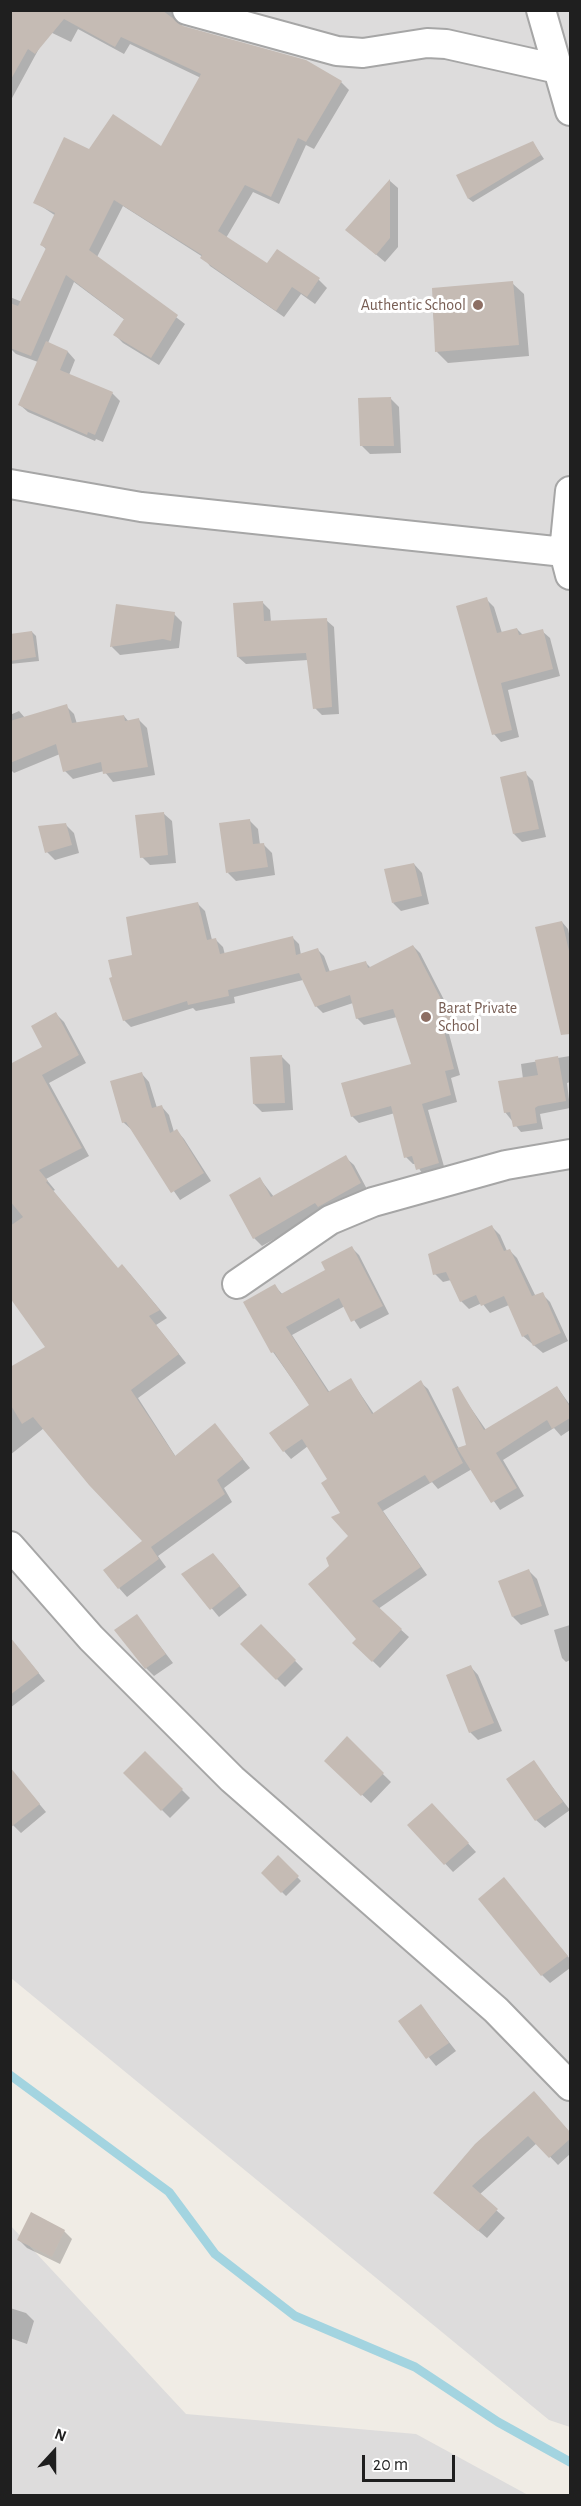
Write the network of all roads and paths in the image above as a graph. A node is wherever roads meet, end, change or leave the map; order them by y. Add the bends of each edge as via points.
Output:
1 (187, 10) edge
2 (541, 10) edge
3 (558, 69) junction
4 (570, 111) edge
5 (10, 484) edge
6 (570, 491) edge
7 (567, 563) edge
8 (570, 1154) edge
9 (237, 1284) dead end
10 (10, 1546) edge
11 (570, 2086) edge

1 - 3 street via 337,51 363,53 427,43 446,44
2 - 3 street
3 - 4 street
5 - 7 street via 141,507
6 - 7 street
8 - 9 street via 506,1165 373,1202 330,1220
10 - 11 street via 91,1638 232,1779 496,2010

